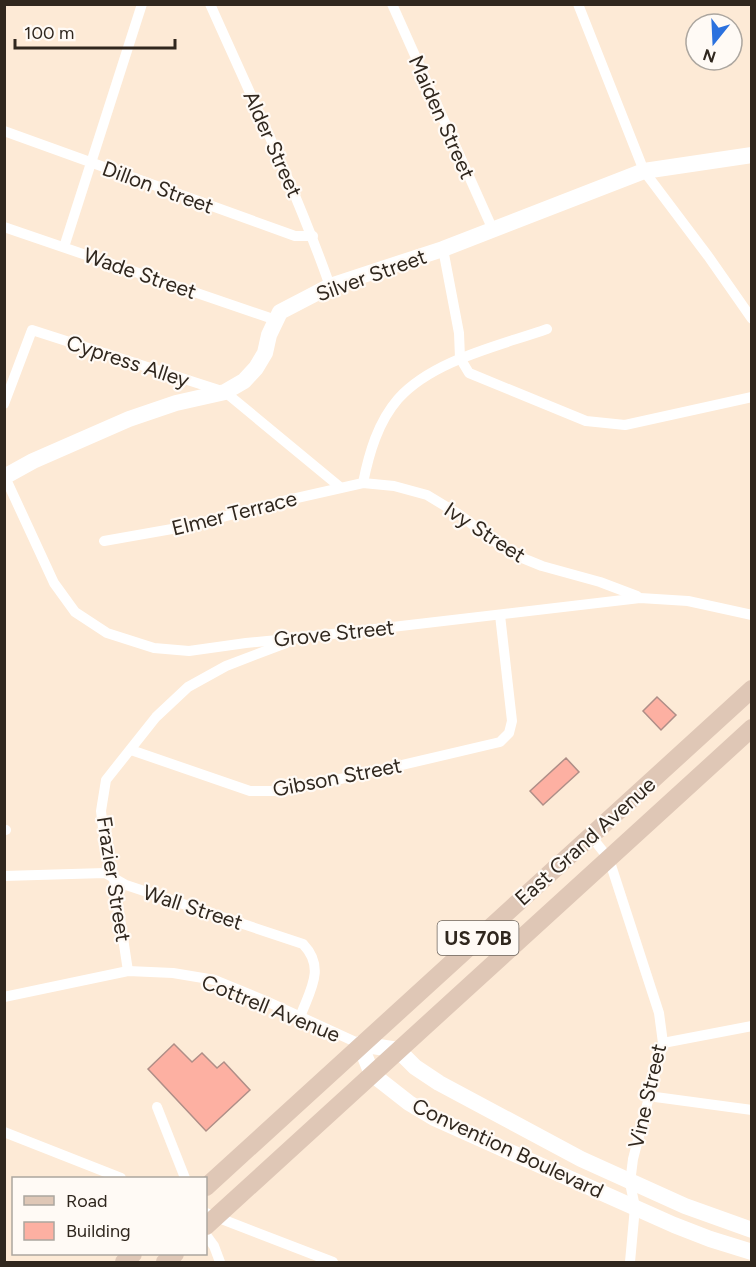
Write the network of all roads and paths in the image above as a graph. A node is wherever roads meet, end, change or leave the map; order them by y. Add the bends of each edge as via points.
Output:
1 (142, 4) edge
2 (210, 4) edge
3 (392, 4) edge
4 (578, 4) edge
5 (4, 131) edge
6 (752, 155) edge
7 (90, 162) junction
8 (644, 171) junction
9 (4, 227) edge
10 (493, 230) junction
11 (313, 236) junction
12 (64, 247) junction
13 (443, 249) junction
14 (330, 286) junction
15 (752, 319) edge
16 (276, 320) junction
17 (547, 329) dead end
18 (460, 358) junction
19 (225, 392) junction
20 (752, 397) edge
21 (4, 404) edge
22 (5, 477) edge
23 (363, 483) junction
24 (340, 487) junction
25 (104, 541) dead end
26 (640, 597) junction
27 (500, 615) junction
28 (752, 615) edge
29 (298, 638) junction
30 (752, 689) edge
31 (752, 728) edge
32 (131, 750) junction
33 (591, 836) junction
34 (609, 859) junction
35 (4, 876) edge
36 (114, 879) junction
37 (128, 970) junction
38 (4, 997) edge
39 (300, 1017) junction
40 (752, 1026) edge
41 (663, 1043) junction
42 (360, 1044) junction
43 (398, 1050) junction
44 (372, 1074) junction
45 (648, 1096) junction
46 (157, 1107) dead end
47 (752, 1110) edge
48 (4, 1132) edge
49 (116, 1177) edge
50 (184, 1177) edge
51 (630, 1183) junction
52 (207, 1186) edge
53 (635, 1207) junction
54 (209, 1219) edge
55 (752, 1230) edge
56 (207, 1236) edge
57 (752, 1252) edge
58 (220, 1263) edge
59 (333, 1263) edge
60 (630, 1263) edge

1 - 7 street
2 - 11 street, Alder Street
3 - 10 street, Maiden Street
4 - 8 street
5 - 7 street, Dillon Street
6 - 8 street, Silver Street
7 - 11 street, Dillon Street via 295,236
7 - 12 street
8 - 10 street, Silver Street
8 - 15 street
9 - 12 street, Wade Street
10 - 13 street, Silver Street
11 - 14 street, Alder Street
12 - 16 street, Wade Street
13 - 14 street, Silver Street
13 - 18 street
14 - 16 street, Silver Street via 280,312
16 - 19 street via 256,368
17 - 18 street
18 - 20 street via 469,373 586,421 625,424
18 - 23 street via 419,381 398,399 368,455
19 - 21 street, Cypress Alley via 32,330
19 - 22 street via 129,419
19 - 24 street
22 - 29 street, Grove Street via 54,584 75,612 107,633 154,648 189,651
23 - 24 street, Elmer Terrace
23 - 26 street, Ivy Street via 427,495 510,554
24 - 25 street, Elmer Terrace via 189,526
26 - 27 street, Grove Street
26 - 28 street, Grove Street via 688,601
27 - 29 street, Grove Street
27 - 32 street, Gibson Street via 512,721 509,733 500,742 280,791 250,791
29 - 32 street, Frazier Street via 226,666 188,687 156,717
30 - 33 main road, East Grand Avenue / US 70B
31 - 34 main road, East Grand Avenue / US 70B
32 - 36 street, Frazier Street via 106,780 101,811
33 - 34 street, Vine Street
33 - 42 main road, East Grand Avenue / US 70B
34 - 41 street, Vine Street via 659,1013
34 - 43 main road, East Grand Avenue / US 70B
35 - 36 street, Wall Street via 105,873
36 - 37 street, Frazier Street
36 - 39 street, Wall Street via 303,944 312,954 316,970
37 - 38 street, Cottrell Avenue
37 - 39 street, Cottrell Avenue via 215,980
39 - 42 street, Cottrell Avenue
40 - 41 street
41 - 45 street, Vine Street
42 - 43 street
42 - 44 street
42 - 52 main road, East Grand Avenue / US 70B
43 - 44 main road, East Grand Avenue / US 70B
43 - 51 street, Convention Boulevard via 439,1083
44 - 53 street, Convention Boulevard via 434,1118
44 - 54 main road, East Grand Avenue / US 70B
45 - 47 street
45 - 51 street, Vine Street
46 - 50 street
48 - 49 street
51 - 53 street, Vine Street
51 - 55 street, Convention Boulevard
53 - 57 street, Convention Boulevard
53 - 60 street, Vine Street
54 - 59 street
56 - 58 street

